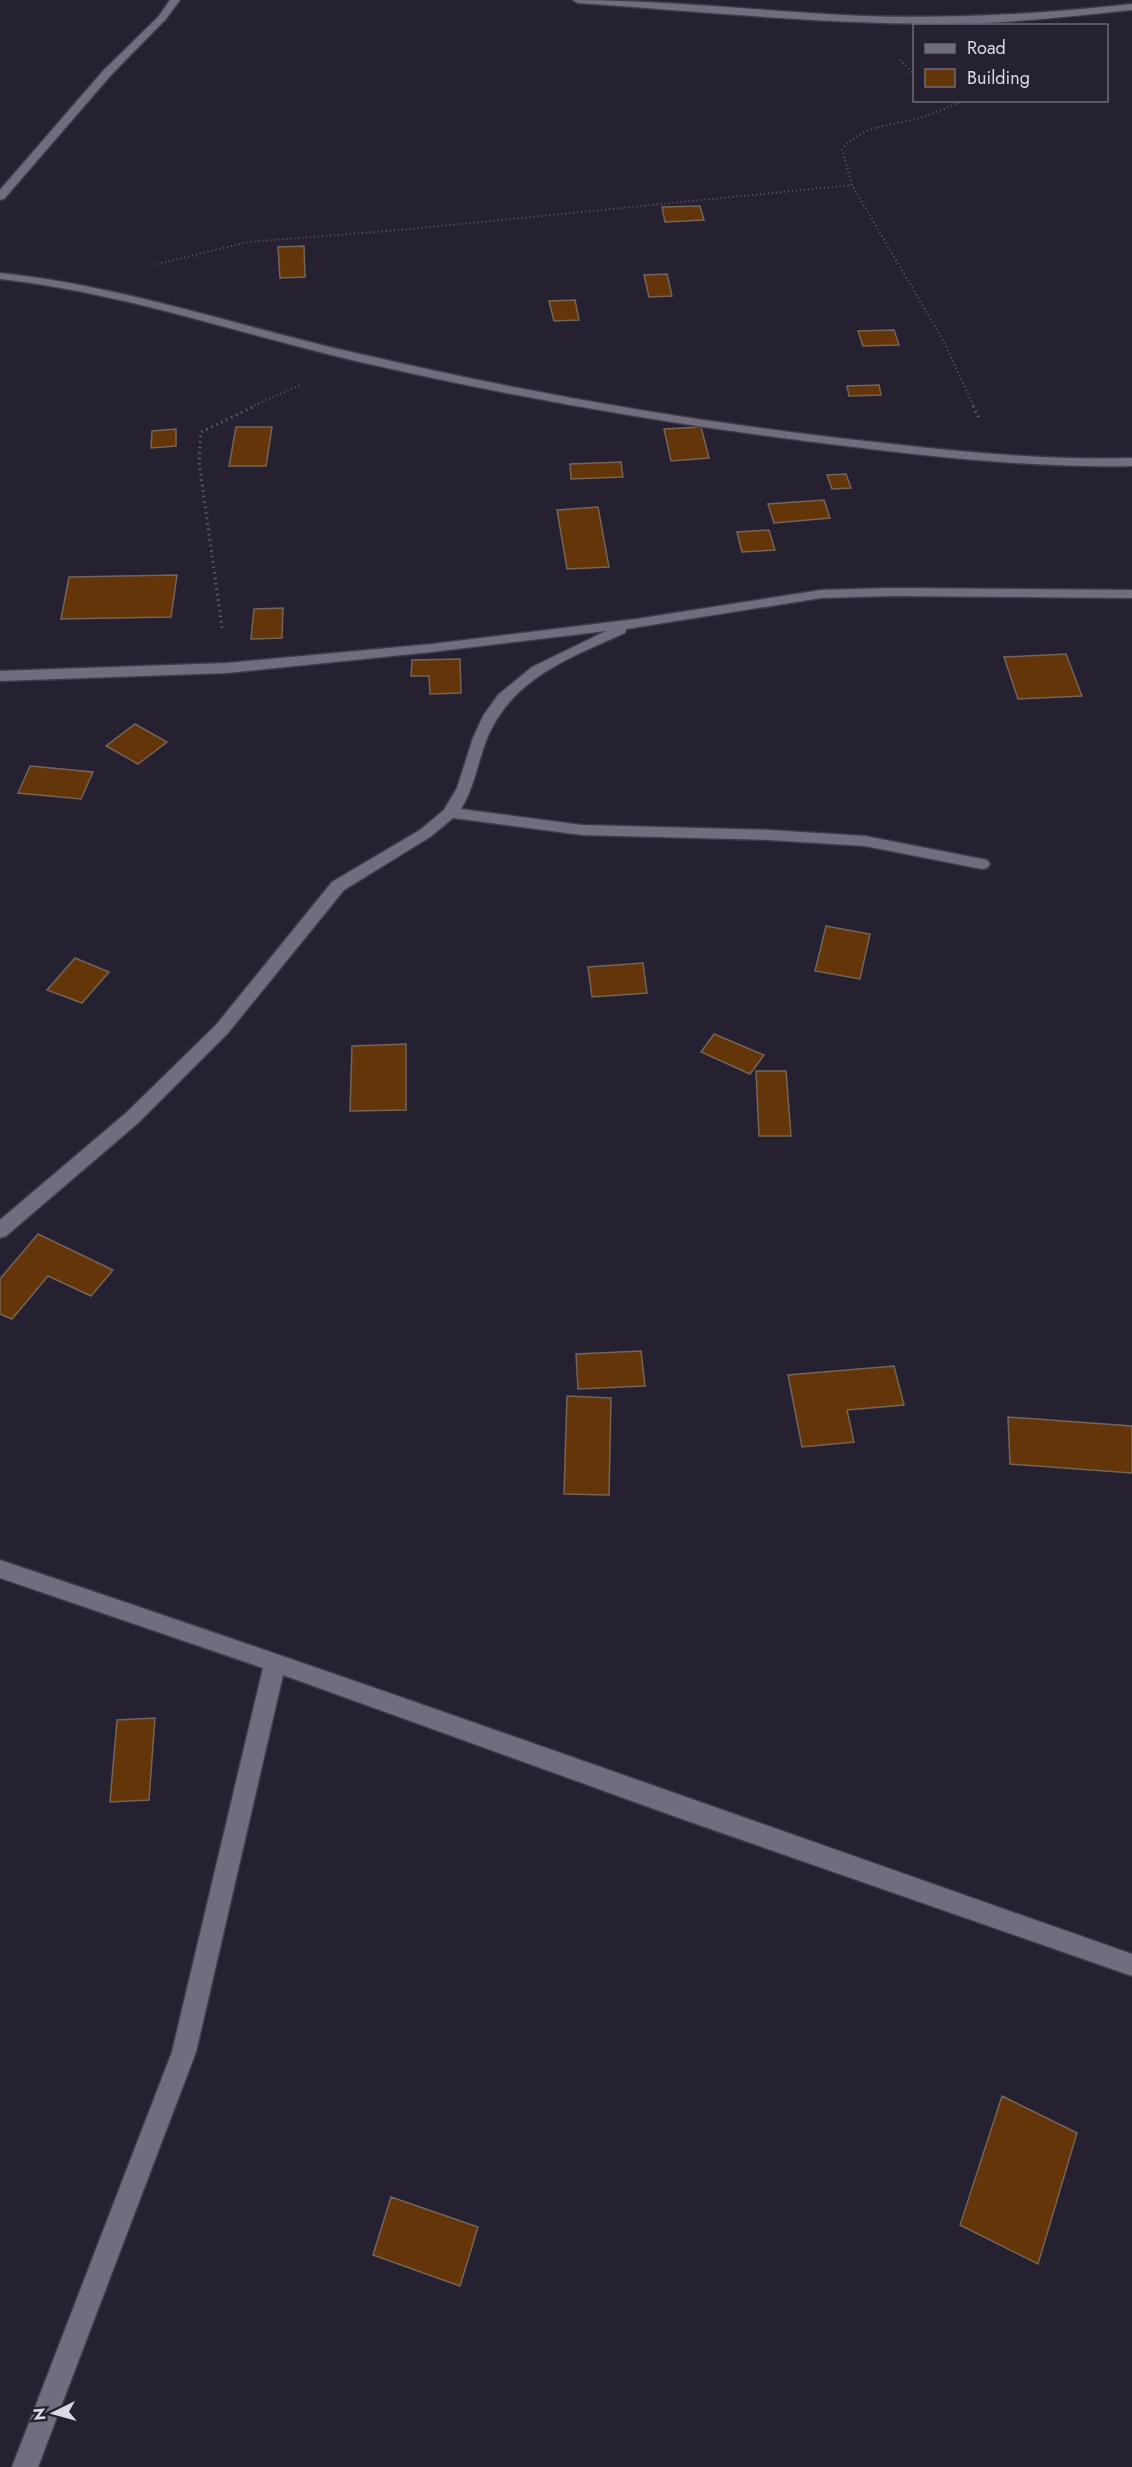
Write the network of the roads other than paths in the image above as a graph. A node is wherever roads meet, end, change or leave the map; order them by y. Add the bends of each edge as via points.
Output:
1 (175, 0) edge
2 (578, 0) edge
3 (1132, 7) edge
4 (0, 197) edge
5 (0, 276) edge
6 (1132, 462) edge
7 (1132, 594) edge
8 (636, 623) junction
9 (0, 676) edge
10 (451, 813) junction
11 (982, 864) dead end
12 (0, 1231) edge
13 (0, 1569) edge
14 (275, 1662) junction
15 (1132, 1965) edge
16 (25, 2467) edge

1 - 4 street
2 - 3 street via 947,20 1021,18
5 - 6 street via 98,289 360,358 561,399 767,434 999,459 1083,464
7 - 8 street via 821,594
8 - 9 street via 227,668
8 - 10 street via 539,667 504,696 489,717 463,791
10 - 11 street via 582,830 865,841
10 - 12 street via 338,886 222,1029 132,1118
13 - 14 street
14 - 15 street
14 - 16 street via 184,2052

